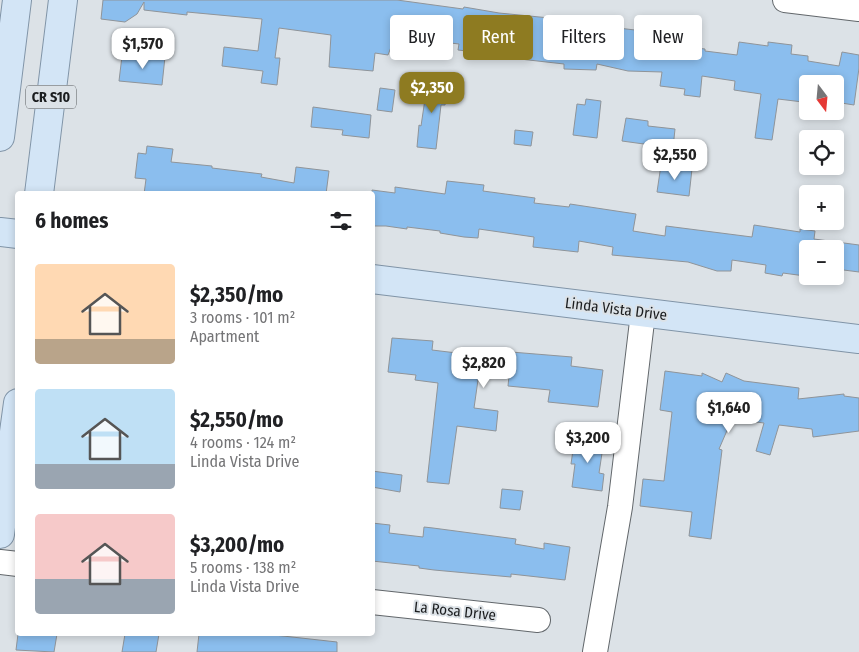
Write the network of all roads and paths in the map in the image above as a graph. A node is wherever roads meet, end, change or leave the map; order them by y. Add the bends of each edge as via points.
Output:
1 (17, 0) edge
2 (62, 0) edge
3 (786, 0) edge
4 (859, 9) edge
5 (0, 137) edge
6 (39, 191) edge
7 (0, 232) edge
8 (15, 234) edge
9 (375, 278) edge
10 (644, 313) junction
11 (859, 339) edge
12 (15, 425) edge
13 (0, 534) edge
14 (0, 562) edge
15 (15, 564) edge
16 (375, 602) edge
17 (538, 620) dead end
18 (595, 652) edge

1 - 5 main road, CR S10
2 - 6 main road, CR S10
3 - 4 street
7 - 8 main road
9 - 10 main road, Linda Vista Drive
10 - 11 main road, Linda Vista Drive
10 - 18 street via 620,507
12 - 13 main road
14 - 15 street
16 - 17 street, La Rosa Drive

